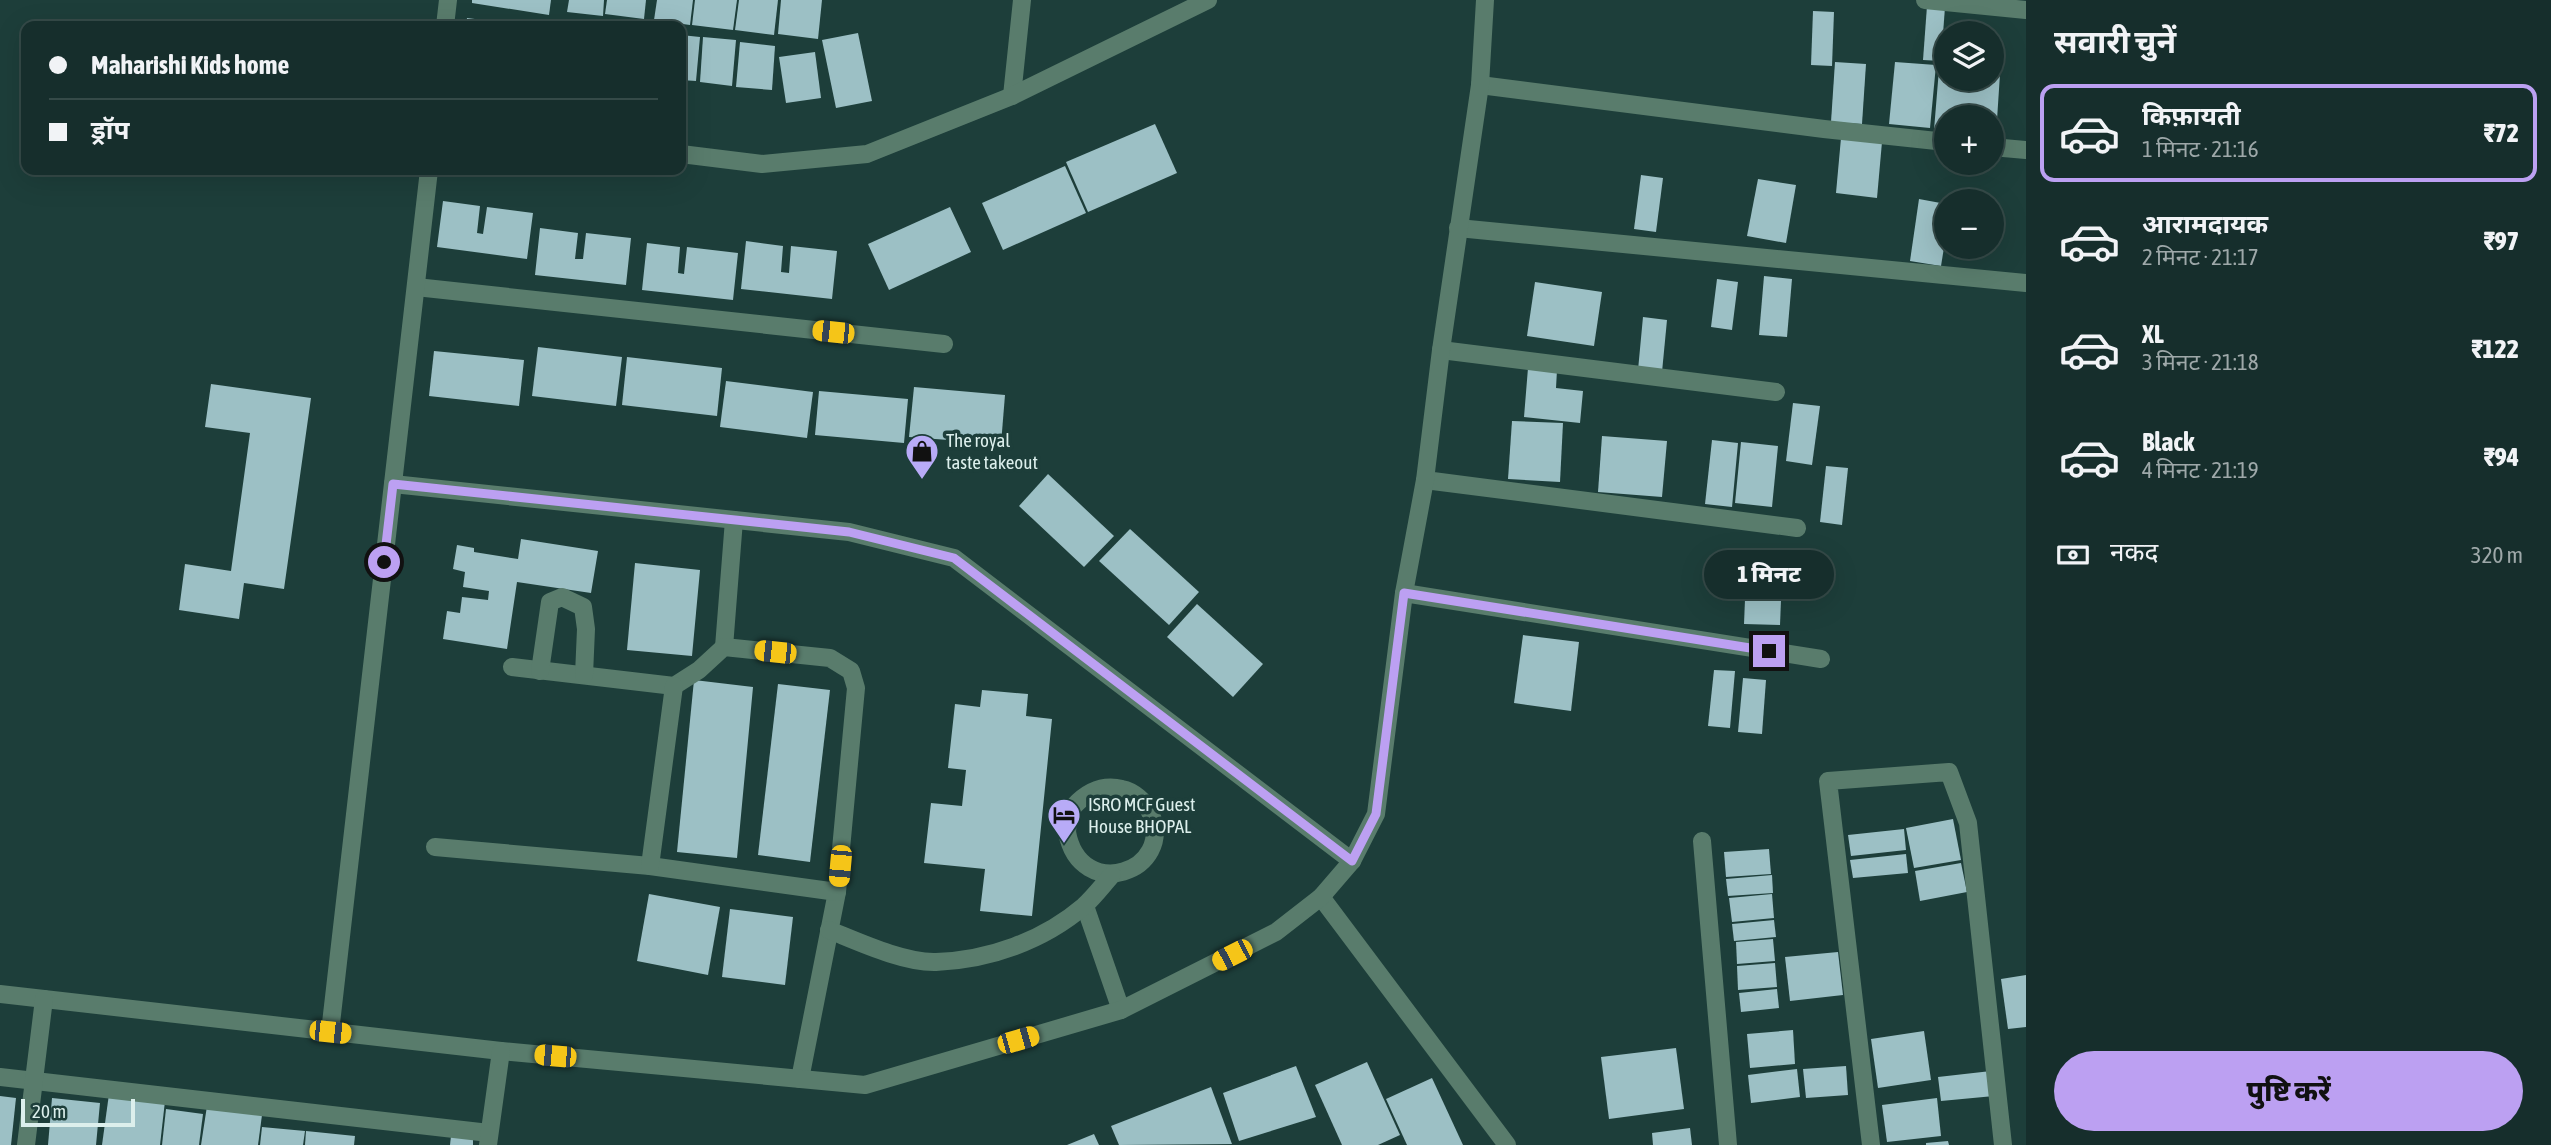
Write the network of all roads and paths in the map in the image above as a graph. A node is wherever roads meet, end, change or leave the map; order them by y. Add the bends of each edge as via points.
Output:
1 (448, 0) edge
2 (1022, 0) edge
3 (1208, 0) edge
4 (1485, 0) edge
5 (1925, 0) edge
6 (2026, 10) edge
7 (446, 21) edge
8 (1480, 85) junction
9 (1012, 96) junction
10 (1934, 141) edge
11 (2004, 148) edge
12 (2026, 150) edge
13 (686, 154) edge
14 (428, 175) edge
15 (1458, 228) junction
16 (2026, 283) edge
17 (416, 287) junction
18 (944, 344) dead end
19 (1441, 350) junction
20 (1776, 392) dead end
21 (1425, 480) junction
22 (393, 484) junction
23 (734, 520) junction
24 (1797, 528) dead end
25 (1404, 593) junction
26 (724, 647) junction
27 (1821, 659) dead end
28 (512, 667) dead end
29 (540, 671) junction
30 (584, 675) junction
31 (674, 686) junction
32 (1074, 806) tunnel mouth
33 (1067, 832) tunnel mouth
34 (1702, 841) dead end
35 (435, 846) dead end
36 (1352, 861) junction
37 (649, 866) junction
38 (1112, 875) junction
39 (837, 892) junction
40 (1321, 897) junction
41 (1085, 906) junction
42 (829, 930) junction
43 (0, 994) edge
44 (44, 999) junction
45 (1121, 1010) junction
46 (330, 1032) junction
47 (501, 1051) junction
48 (0, 1077) edge
49 (800, 1079) junction
50 (34, 1081) junction
51 (489, 1139) edge
52 (26, 1145) edge
53 (1507, 1145) edge
54 (1728, 1145) edge
55 (1871, 1145) edge
56 (2003, 1145) edge

1 - 7 street
2 - 9 street
3 - 9 street
4 - 8 street
5 - 6 street
8 - 10 street
8 - 15 street
9 - 13 street via 867,154 762,164
11 - 12 street
14 - 17 street
15 - 16 street
15 - 19 street
17 - 18 street
17 - 22 street
19 - 20 street
19 - 21 street
21 - 24 street
21 - 25 street
22 - 23 street
22 - 46 street
23 - 26 street
23 - 36 street via 849,532 954,558
25 - 27 street
25 - 36 street via 1376,814
26 - 31 street
26 - 39 street via 830,658 851,671 856,688
28 - 29 street
29 - 30 street
29 - 30 street via 550,602 562,597 583,607
30 - 31 street
31 - 37 street
32 - 38 street via 1096,789 1110,787 1125,789 1148,808 1154,830 1150,852 1140,864
33 - 38 street via 1076,858 1099,873
34 - 54 street
35 - 37 street
36 - 40 street
37 - 39 street
38 - 41 street
39 - 42 street
40 - 45 street via 1276,932
40 - 53 street
41 - 42 street via 1045,934 998,953 934,962 882,952
41 - 45 street
42 - 49 street
43 - 44 street
44 - 46 street
44 - 50 street
45 - 49 street via 864,1085
46 - 47 street
47 - 49 street
47 - 51 street
48 - 50 street
50 - 51 street
50 - 52 street
55 - 56 street via 1828,781 1949,772 1968,823

